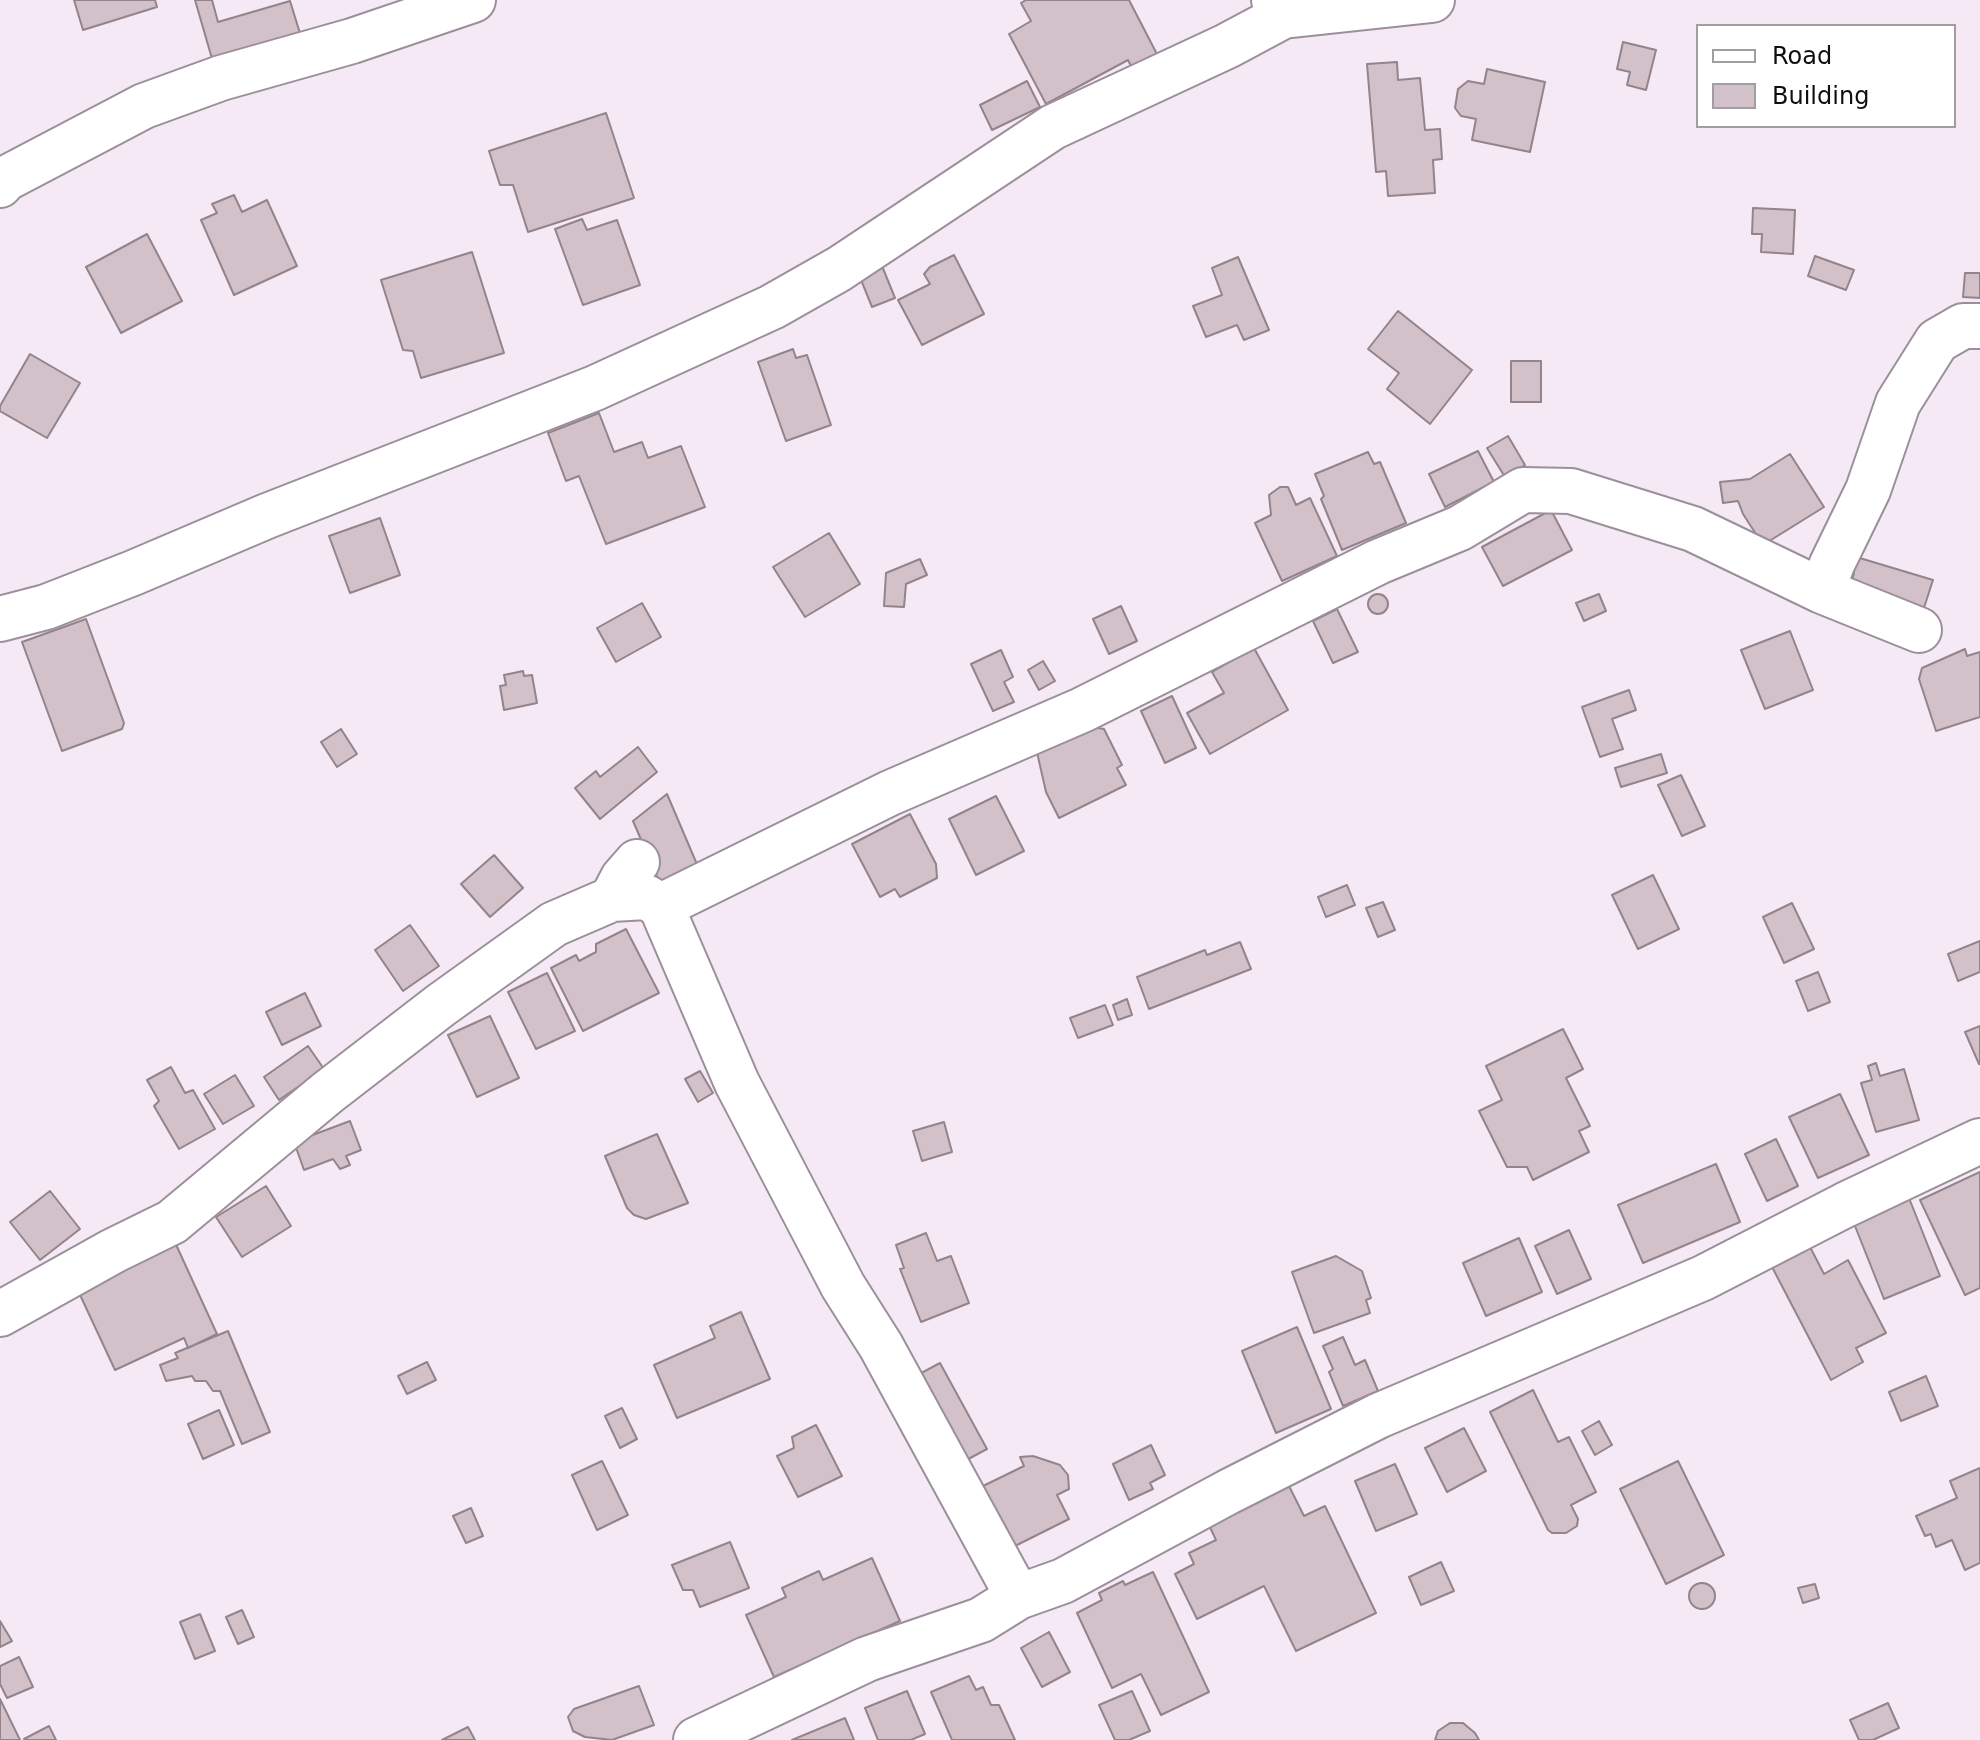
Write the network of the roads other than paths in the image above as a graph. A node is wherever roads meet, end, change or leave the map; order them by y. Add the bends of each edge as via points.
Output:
1 (473, 0) edge
2 (1432, 0) edge
3 (1278, 8) edge
4 (0, 185) edge
5 (1980, 326) edge
6 (1822, 591) junction
7 (0, 619) edge
8 (1919, 630) dead end
9 (637, 862) dead end
10 (612, 899) junction
11 (661, 906) junction
12 (1980, 1141) edge
13 (0, 1314) edge
14 (1018, 1597) junction
15 (696, 1740) edge

1 - 4 street via 144,106
2 - 3 street
3 - 7 street via 1227,46 1053,127 839,269 772,307 595,388 46,607
5 - 6 street via 1963,326 1937,341 1898,403 1868,490
6 - 8 street
6 - 11 street via 1693,529 1571,491 1523,490 1460,528 1378,562 1082,710 890,793
9 - 10 street
10 - 11 street via 646,897
10 - 13 street via 554,924 441,1005 172,1222
11 - 14 street via 737,1083 843,1286
12 - 14 street via 1703,1278 1378,1416 1063,1581
14 - 15 street via 981,1620 867,1659

